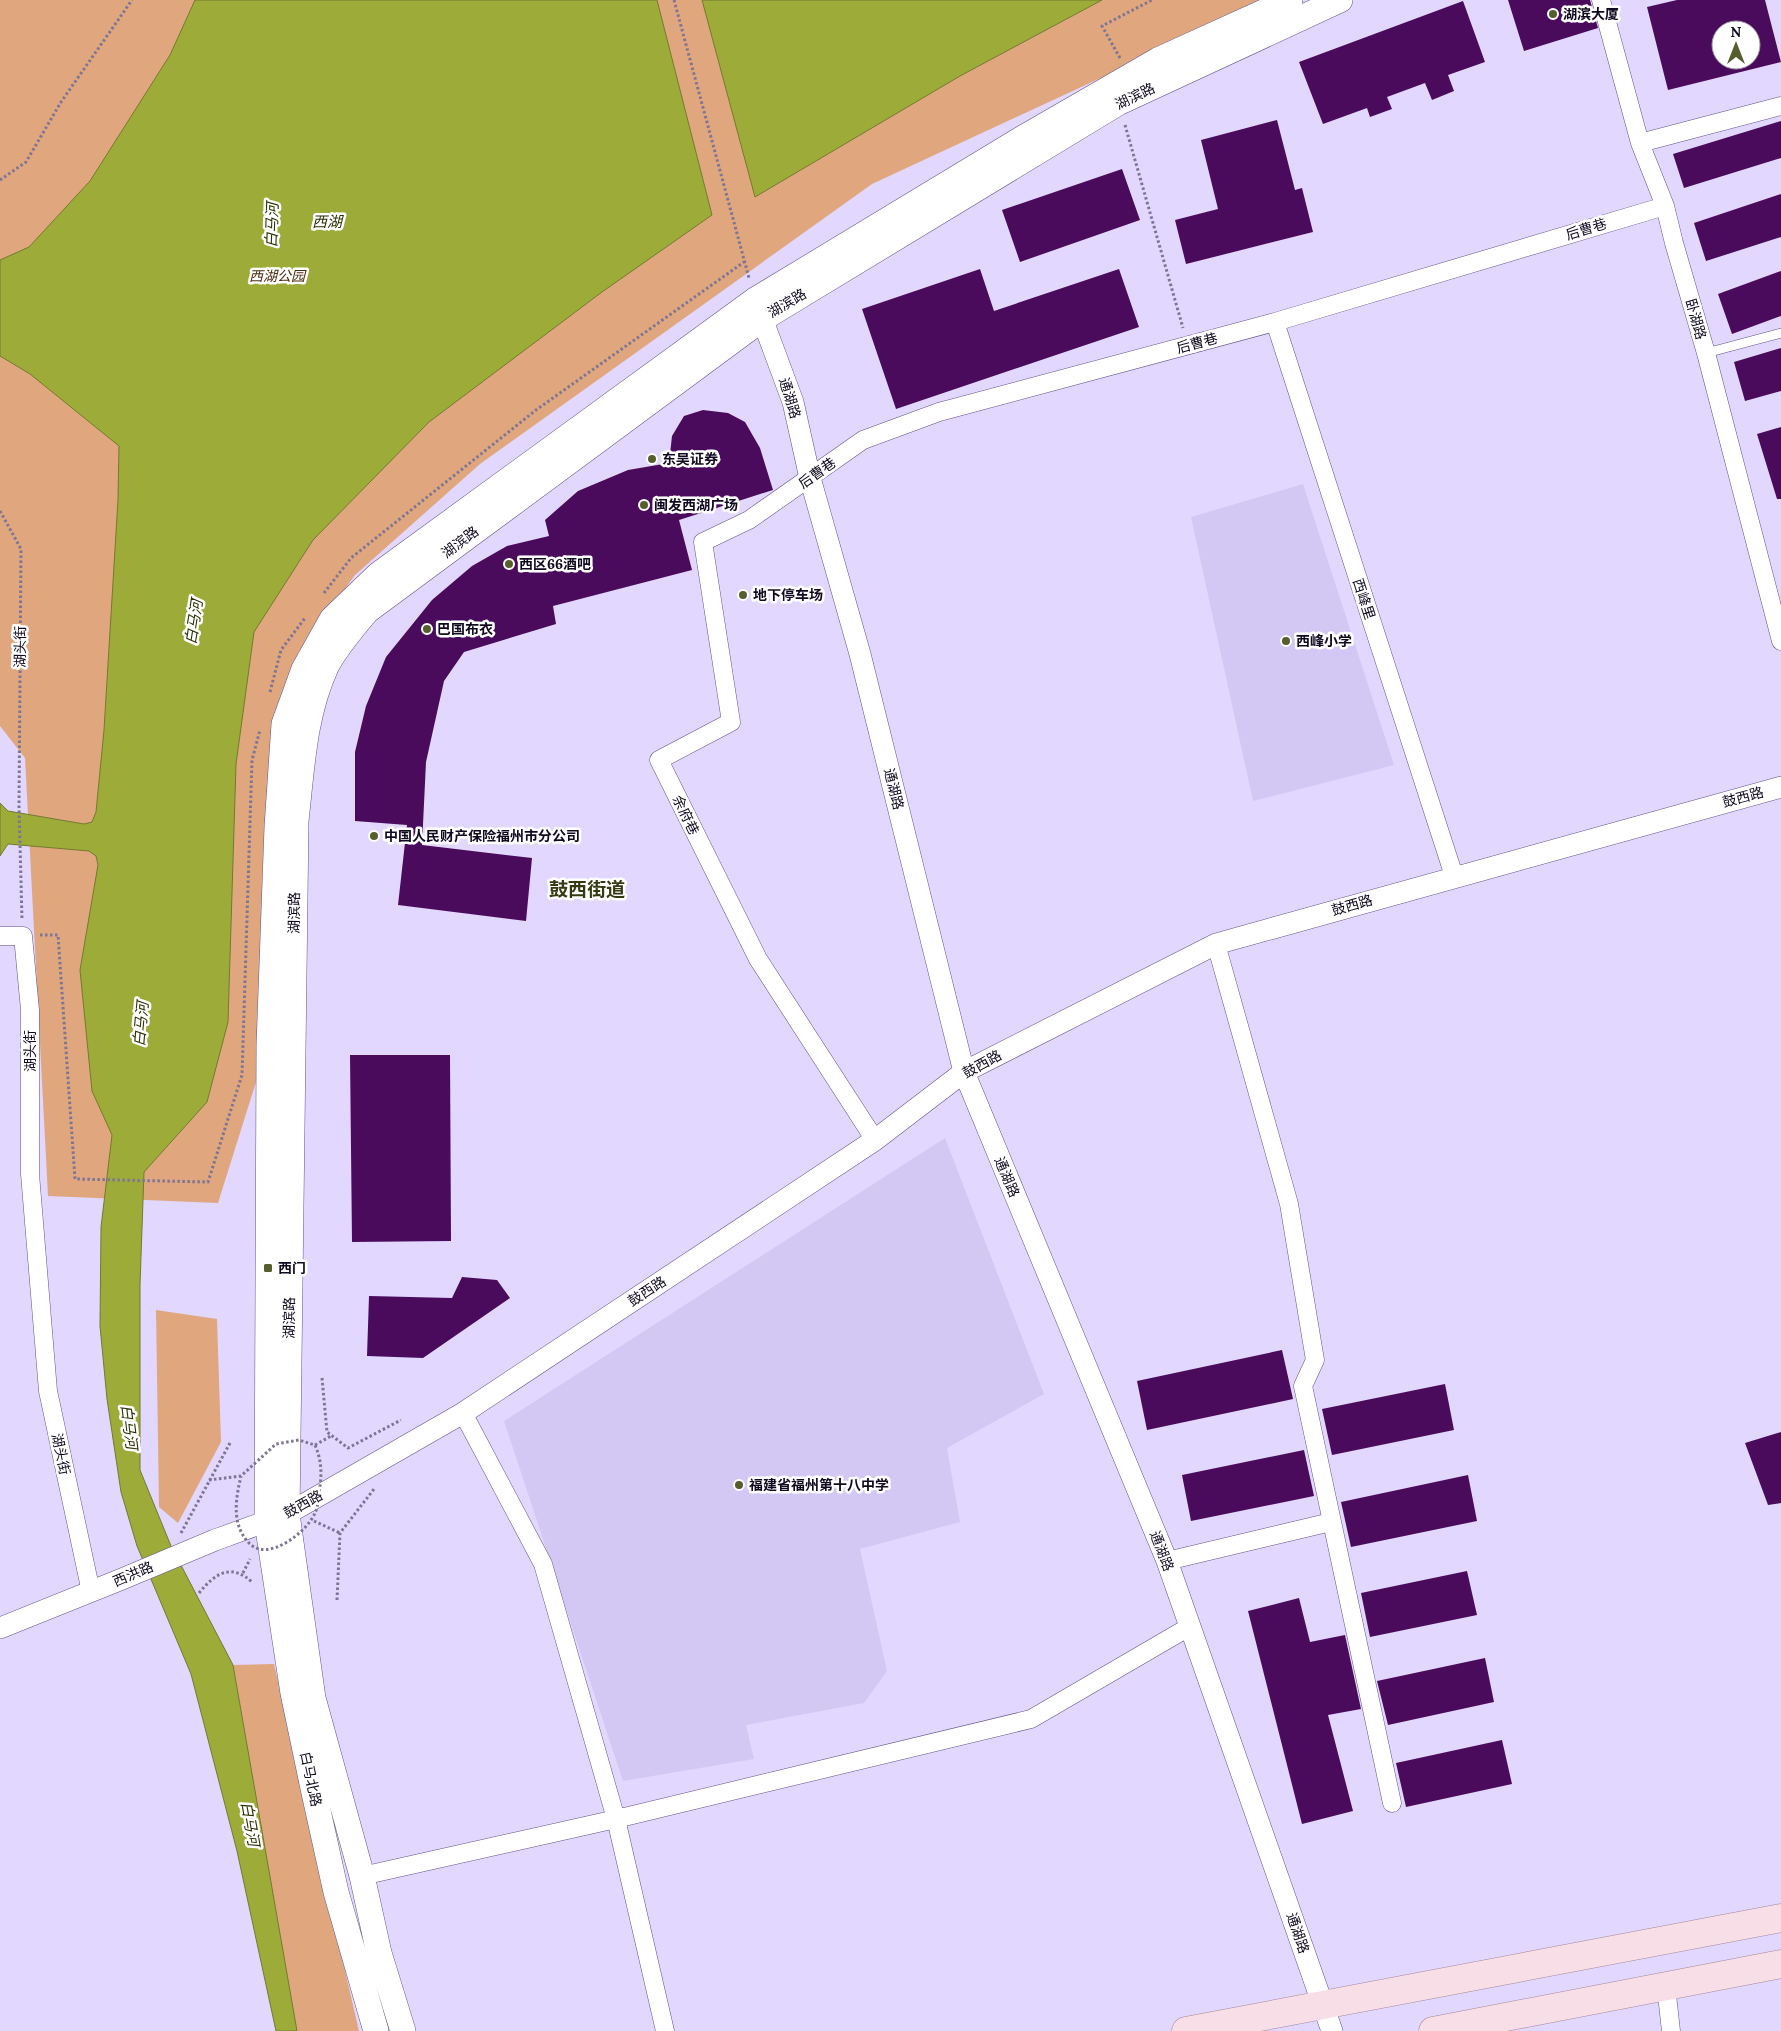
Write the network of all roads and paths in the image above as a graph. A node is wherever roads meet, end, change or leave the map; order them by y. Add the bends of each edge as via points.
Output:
1 (132, 0) edge
2 (674, 0) edge
3 (1152, 0) edge
4 (1290, 0) edge
5 (1340, 0) edge
6 (1601, 0) edge
7 (1120, 59) dead end
8 (1118, 103) junction
9 (1781, 106) edge
10 (1640, 143) junction
11 (0, 180) edge
12 (1665, 206) junction
13 (758, 310) junction
14 (1275, 322) junction
15 (1781, 333) edge
16 (1188, 345) junction
17 (1706, 353) junction
18 (810, 478) junction
19 (0, 511) edge
20 (749, 520) joint
21 (322, 596) dead end
22 (310, 612) dead end
23 (1781, 641) edge
24 (269, 696) dead end
25 (262, 723) dead end
26 (1781, 787) edge
27 (1454, 876) junction
28 (0, 936) edge
29 (23, 936) junction
30 (1216, 944) junction
31 (964, 1072) junction
32 (875, 1140) junction
33 (322, 1378) dead end
34 (463, 1413) junction
35 (401, 1420) dead end
36 (332, 1436) junction
37 (230, 1443) dead end
38 (315, 1445) junction
39 (241, 1476) junction
40 (209, 1480) junction
41 (374, 1489) dead end
42 (277, 1518) junction
43 (311, 1520) junction
44 (1331, 1522) junction
45 (340, 1533) junction
46 (178, 1539) dead end
47 (1167, 1561) junction
48 (258, 1588) dead end
49 (91, 1592) junction
50 (199, 1593) dead end
51 (337, 1600) dead end
52 (1188, 1627) junction
53 (0, 1628) edge
54 (1392, 1803) dead end
55 (616, 1819) junction
56 (362, 1876) junction
57 (1781, 1918) edge
58 (1781, 1964) edge
59 (1666, 1986) junction
60 (1328, 2019) edge
61 (376, 2031) edge
62 (403, 2031) edge
63 (665, 2031) edge
64 (1186, 2031) edge
65 (1433, 2031) edge
66 (1671, 2031) edge

1 - 11 path via 61,102 26,162
2 - 21 path via 744,262 536,410 351,558
3 - 7 path via 1102,26
4 - 13 main road, 湖滨路 via 1158,60 1023,138
5 - 8 main road, 湖滨路
6 - 10 street, 卧湖路
8 - 13 main road, 湖滨路
8 - 16 path
9 - 10 street
10 - 12 street, 卧湖路
12 - 14 street, 后曹巷
12 - 17 street, 卧湖路
13 - 18 street, 通湖路 via 793,402
13 - 42 main road, 湖滨路 via 379,574 332,619 304,670 284,724 269,1045
14 - 16 street, 后曹巷
14 - 27 street, 西峰里
15 - 17 lane
16 - 18 street, 后曹巷 via 939,412 863,440
17 - 23 street, 卧湖路
18 - 20 street, 后曹巷
18 - 31 street, 通湖路 via 860,654
19 - 29 path, 湖头街 via 21,549 18,806
20 - 32 street, 余府巷 via 702,542 731,722 659,760 758,959
22 - 24 path via 281,650
25 - 29 path via 252,760 242,1075 208,1182 76,1179 58,935
26 - 27 street, 鼓西路
27 - 30 street, 鼓西路
28 - 29 street
29 - 49 street, 湖头街 via 30,1010 30,1174 48,1391
30 - 31 street, 鼓西路
30 - 44 street via 1289,1204 1315,1360 1303,1386
31 - 32 street, 鼓西路
31 - 47 street, 通湖路
32 - 34 street, 鼓西路
33 - 36 path via 326,1432
34 - 42 street, 鼓西路
34 - 55 street via 543,1564
35 - 36 path via 348,1448
36 - 38 path
37 - 40 path
38 - 39 path, bridge via 299,1440 276,1444
38 - 43 path, bridge via 321,1457 320,1480 316,1512
39 - 40 path, bridge
39 - 43 path, bridge via 235,1500 238,1524 255,1548 282,1546 298,1536
40 - 46 path
41 - 45 path
42 - 49 street, 西洪路
42 - 56 main road via 313,1698
42 - 61 main road, 白马北路 via 293,1693 336,1892
43 - 45 path
44 - 47 street
44 - 54 street
45 - 51 path
47 - 52 street, 通湖路
48 - 50 path via 243,1573 224,1572 207,1583
49 - 53 street, 西洪路
52 - 55 street via 1031,1720
52 - 60 street, 通湖路
55 - 56 street
55 - 63 street
56 - 62 main road via 379,1953
57 - 60 main road
58 - 59 main road
59 - 65 main road
59 - 66 street
60 - 64 main road

